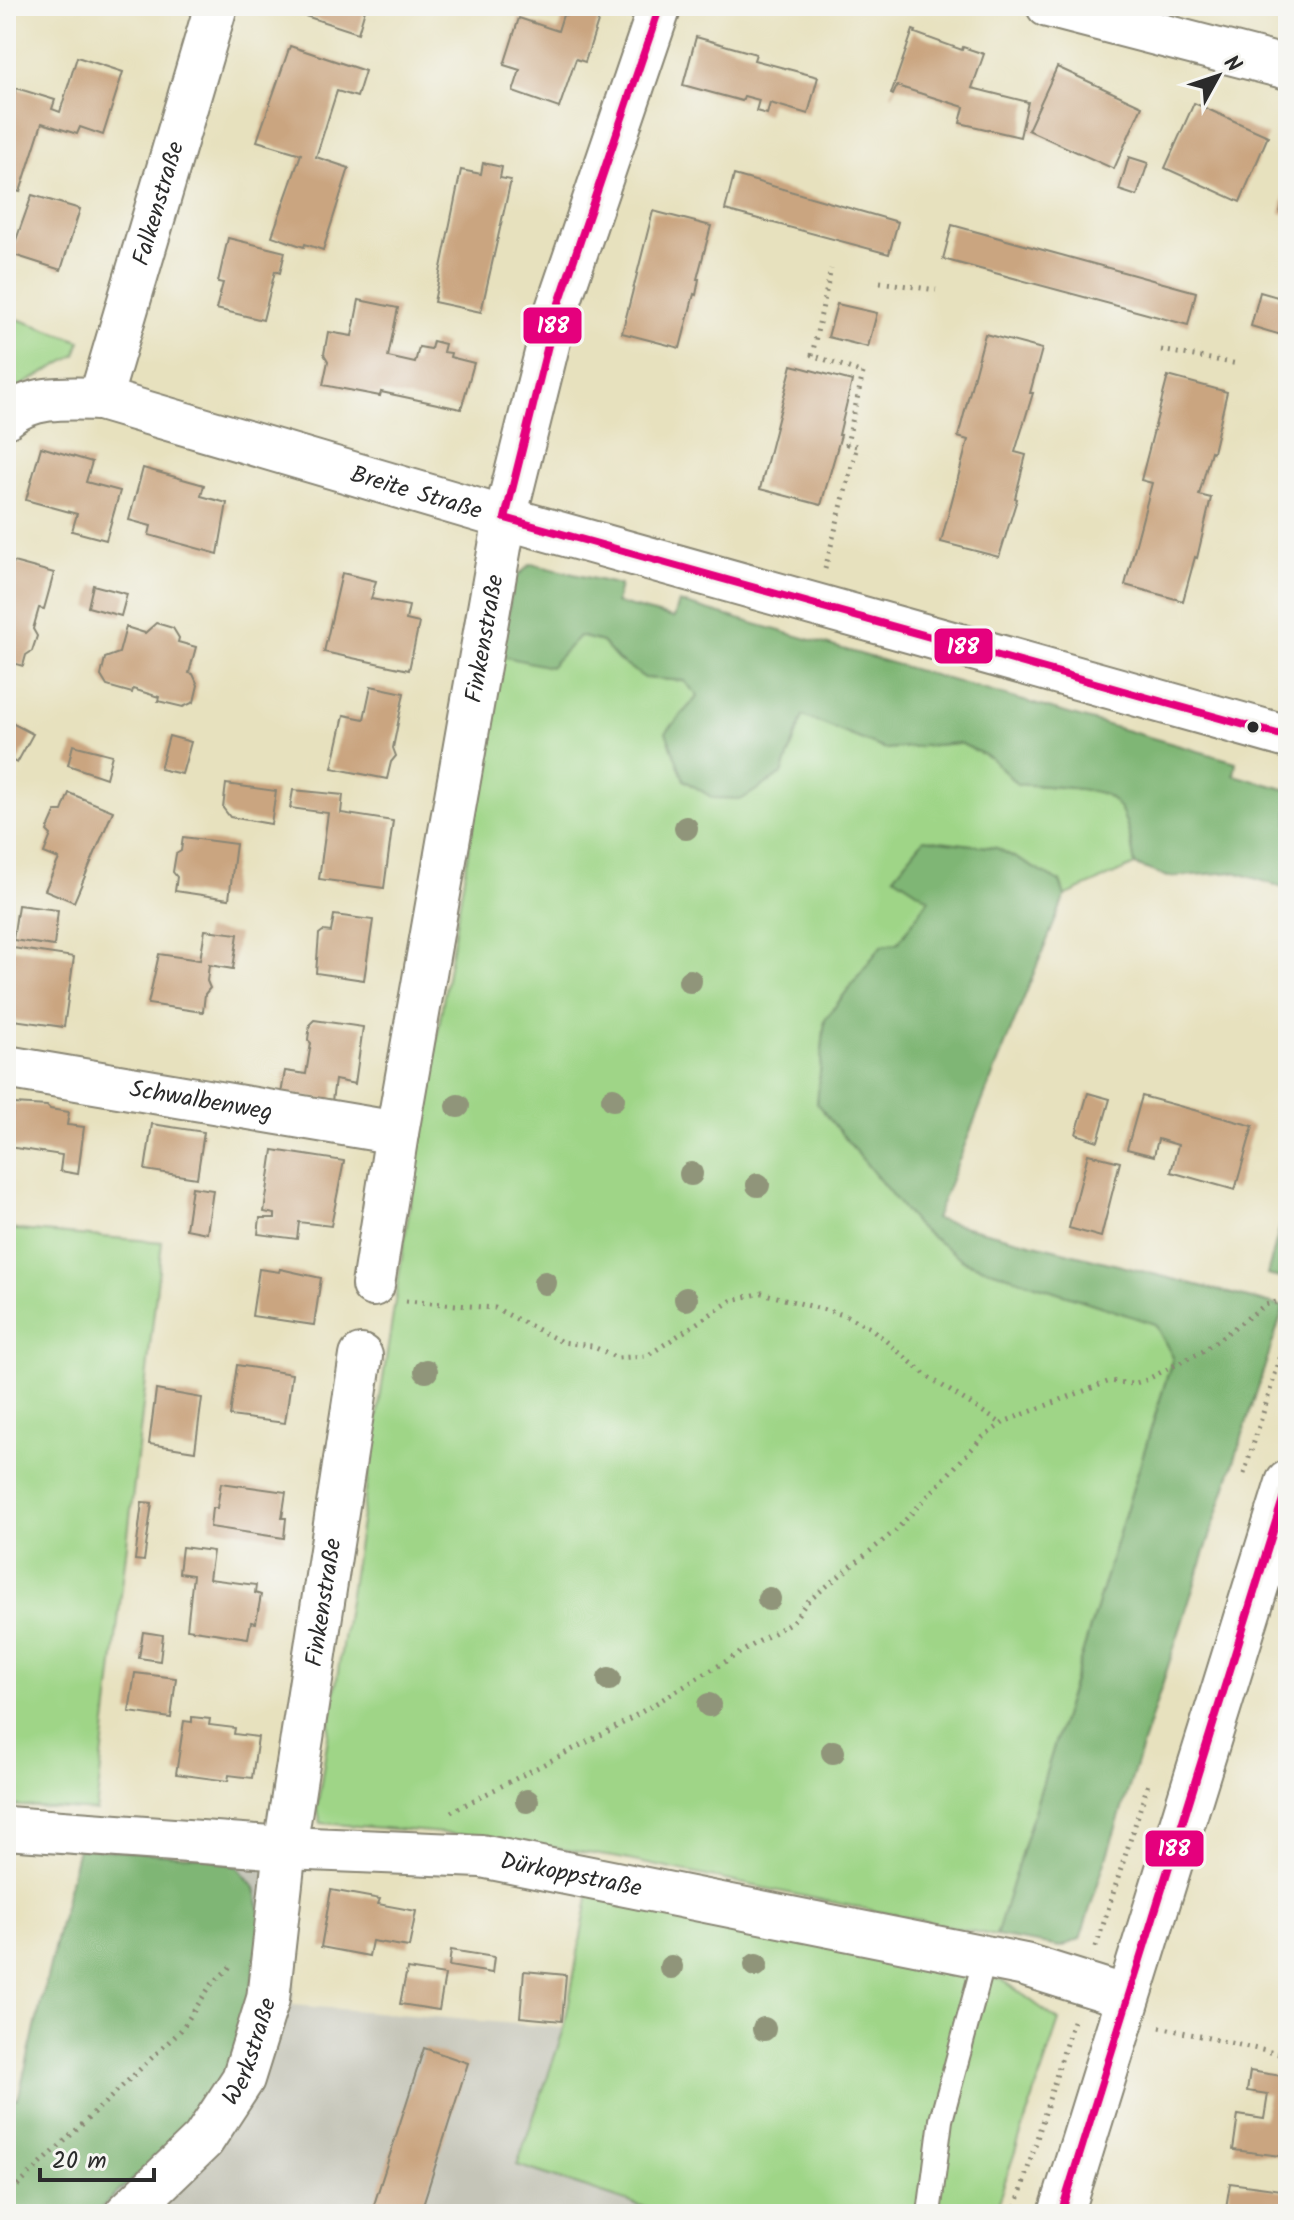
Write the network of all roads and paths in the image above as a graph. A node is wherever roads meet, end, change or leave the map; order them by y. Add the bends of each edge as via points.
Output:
1 (216, 6) edge
2 (660, 6) edge
3 (1048, 6) edge
4 (1147, 19) edge
5 (1288, 68) edge
6 (831, 269) dead end
7 (880, 282) dead end
8 (936, 290) dead end
9 (1161, 350) dead end
10 (1238, 364) dead end
11 (100, 399) junction
12 (6, 417) edge
13 (505, 518) junction
14 (815, 605) junction
15 (1288, 737) edge
16 (6, 1067) edge
17 (397, 1133) junction
18 (385, 1293) joint
19 (1288, 1299) edge
20 (1288, 1333) edge
21 (361, 1356) dead end
22 (1002, 1424) junction
23 (1243, 1477) dead end
24 (1288, 1483) edge
25 (1149, 1778) dead end
26 (442, 1814) dead end
27 (6, 1828) edge
28 (285, 1848) junction
29 (277, 1924) junction
30 (985, 1957) junction
31 (1084, 1983) junction
32 (1127, 1997) junction
33 (1159, 2027) dead end
34 (1288, 2056) edge
35 (6, 2197) edge
36 (126, 2214) edge
37 (929, 2214) edge
38 (1014, 2214) edge
39 (1061, 2214) edge

1 - 11 street, Falkenstraße
2 - 13 street, Finkenstraße via 557,309
3 - 4 street
4 - 5 street
6 - 14 path via 812,355 863,373 847,444 857,446
7 - 8 path
9 - 10 path
11 - 12 street via 54,398 16,408
11 - 13 street, Breite Straße
13 - 14 street, Breite Straße
13 - 17 street, Finkenstraße
14 - 15 street, Breite Straße
16 - 17 street, Schwalbenweg
17 - 18 street, Finkenstraße
18 - 22 path via 495,1308 562,1342 592,1346 617,1358 647,1356 732,1300 762,1293 847,1316 872,1329 927,1376
19 - 22 path via 1265,1305 1203,1351 1146,1380 1110,1381
20 - 23 path
21 - 28 street, Finkenstraße
22 - 26 path via 983,1437 895,1531 807,1602 793,1621 618,1726
24 - 32 street
25 - 31 path
27 - 28 street, Dürkoppstraße
28 - 29 street, Werkstraße
28 - 30 street, Dürkoppstraße via 481,1856
29 - 35 path via 211,1985 181,2030
29 - 36 street, Werkstraße via 268,1999 243,2079 203,2140
30 - 31 street, Dürkoppstraße
30 - 37 lane via 941,2120
31 - 32 street, Dürkoppstraße
31 - 38 path
32 - 39 street
33 - 34 path

